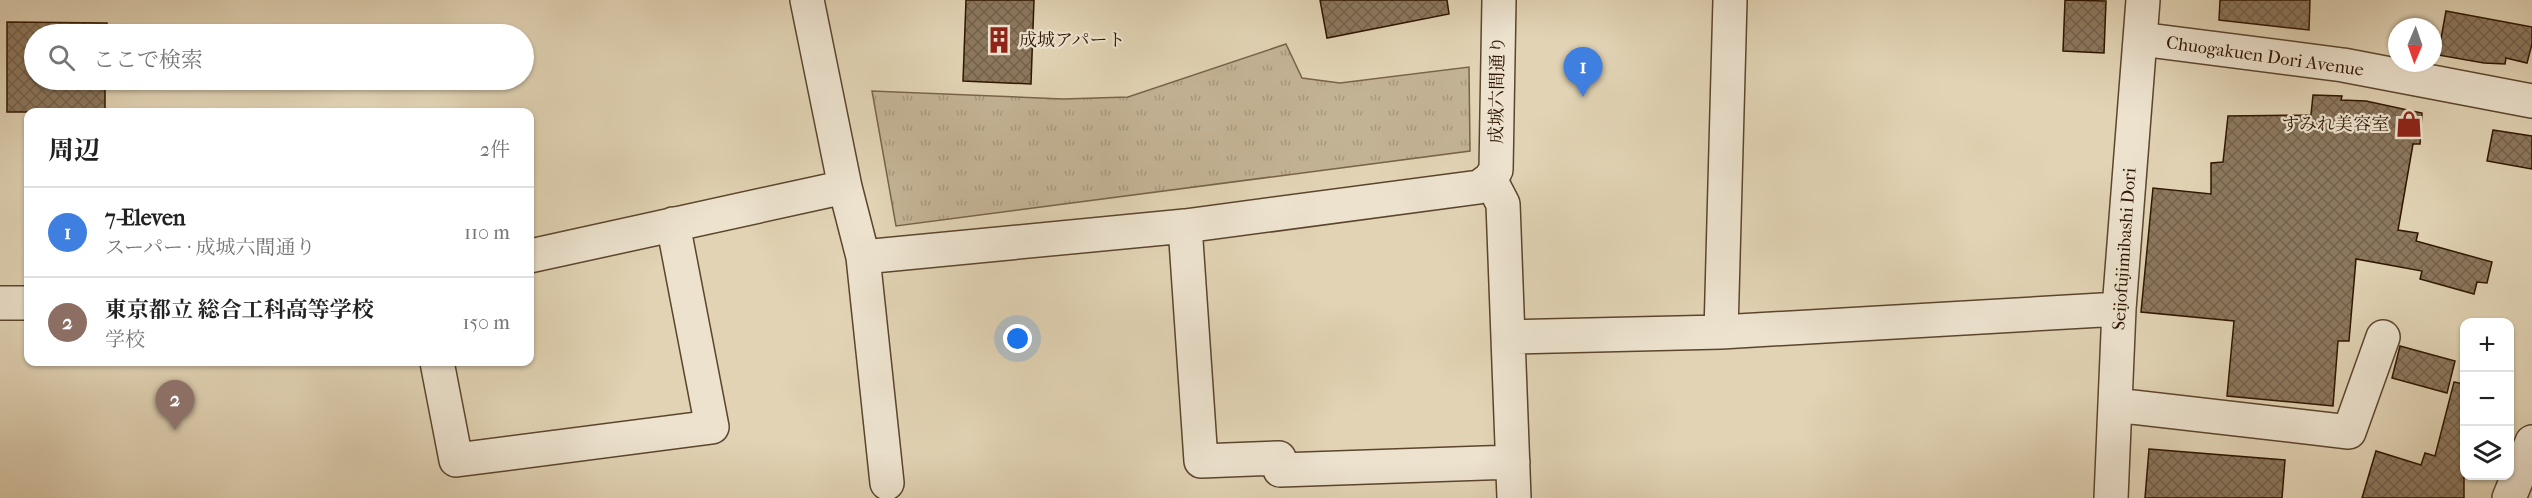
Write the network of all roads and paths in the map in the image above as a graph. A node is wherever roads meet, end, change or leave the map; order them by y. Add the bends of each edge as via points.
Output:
1 (807, 0) edge
2 (1499, 0) edge
3 (1730, 0) edge
4 (2143, 0) edge
5 (2140, 39) junction
6 (2532, 101) edge
7 (1490, 179) junction
8 (845, 187) junction
9 (673, 224) junction
10 (1185, 226) junction
11 (534, 255) edge
12 (863, 257) junction
13 (0, 303) edge
14 (24, 303) edge
15 (2119, 309) junction
16 (1721, 332) junction
17 (1509, 337) junction
18 (2383, 337) dead end
19 (438, 366) edge
20 (2115, 405) junction
21 (2532, 442) edge
22 (1513, 462) junction
23 (887, 483) dead end
24 (1514, 498) edge
25 (2111, 498) edge
26 (2509, 498) edge

1 - 8 street
2 - 7 street, 成城六間通り via 1496,170
3 - 16 street
4 - 5 street, Seijofujimibashi Dori
5 - 6 street, Chuogakuen Dori Avenue via 2343,65
5 - 15 street, Seijofujimibashi Dori
7 - 10 street via 1479,187
7 - 17 street via 1503,204
8 - 9 street
8 - 12 street
9 - 11 street
9 - 19 street via 712,427 456,460
10 - 12 street
10 - 22 street via 1201,461 1278,458 1280,470
12 - 23 street
13 - 14 street
15 - 16 street
15 - 20 street, Seijofujimibashi Dori
16 - 17 street
17 - 22 street
18 - 20 street via 2344,444
20 - 25 street, Seijofujimibashi Dori
21 - 26 street
22 - 24 street

